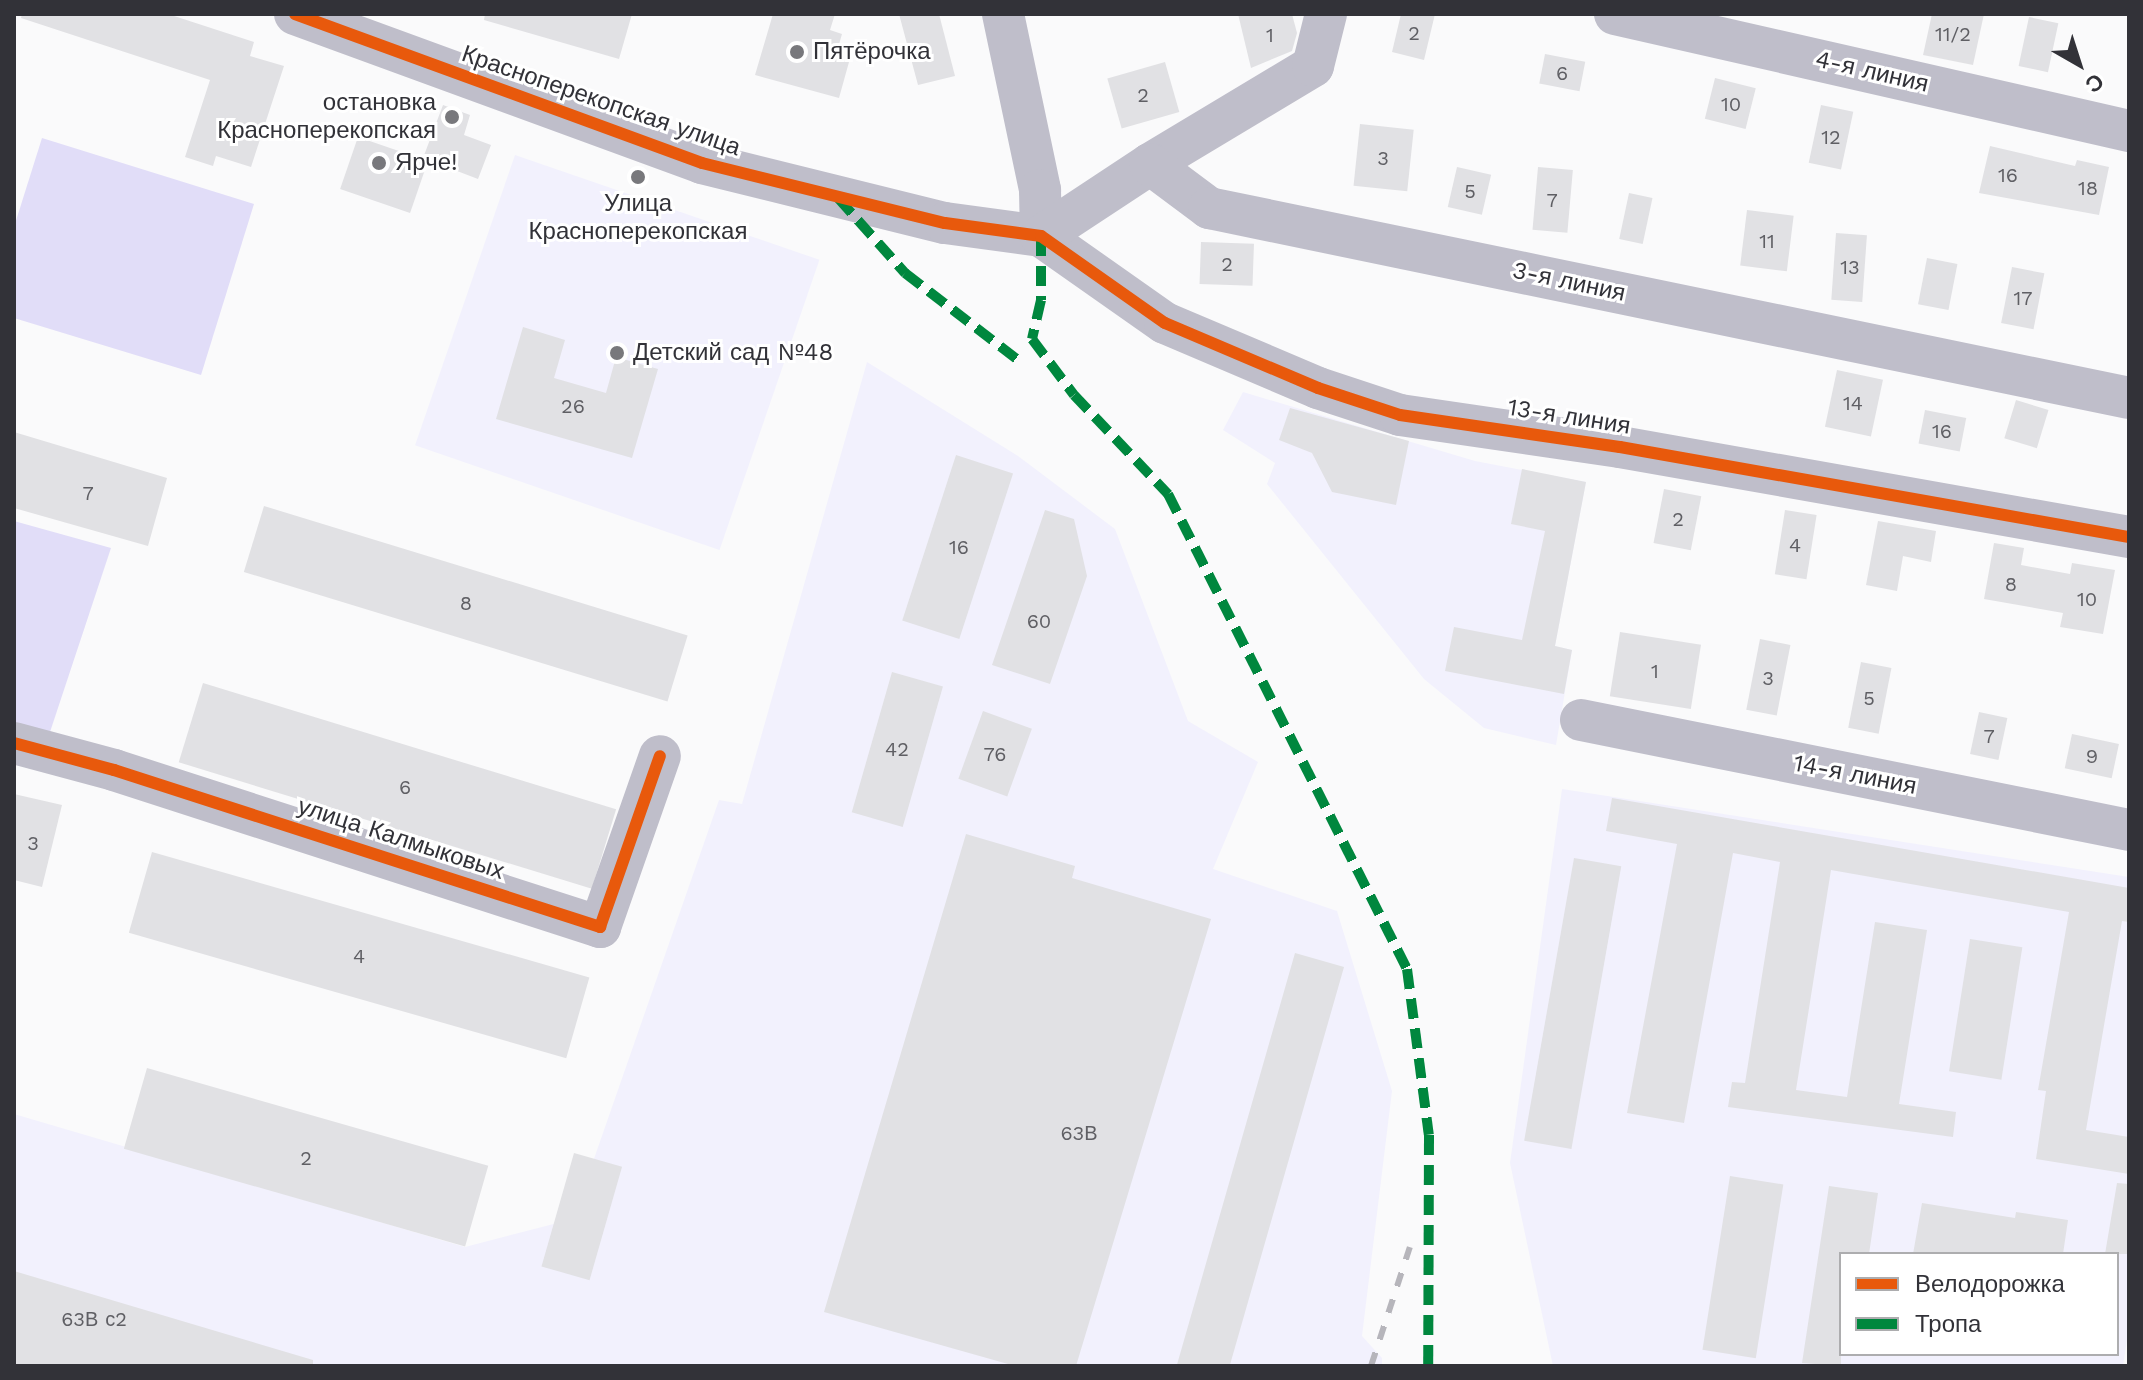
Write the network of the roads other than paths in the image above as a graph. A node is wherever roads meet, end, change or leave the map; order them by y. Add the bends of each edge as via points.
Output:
1 (295, 14) edge
2 (1003, 14) edge
3 (1326, 14) edge
4 (1615, 14) edge
5 (2129, 131) edge
6 (1150, 164) junction
7 (1041, 236) junction
8 (2129, 398) edge
9 (2129, 537) edge
10 (1581, 720) dead end
11 (14, 743) edge
12 (660, 756) dead end
13 (2129, 830) edge

1 - 7 street, Красноперекопская улица via 702,163 945,223
2 - 7 street via 1040,190
3 - 6 street via 1313,66
4 - 5 street, 4-я линия
6 - 7 street
6 - 8 street, 3-я линия via 1209,208
7 - 9 street, 13-я линия via 1165,323 1318,388 1400,415 1620,447
10 - 13 street, 14-я линия
11 - 12 street, улица Калмыковых via 114,770 600,927

